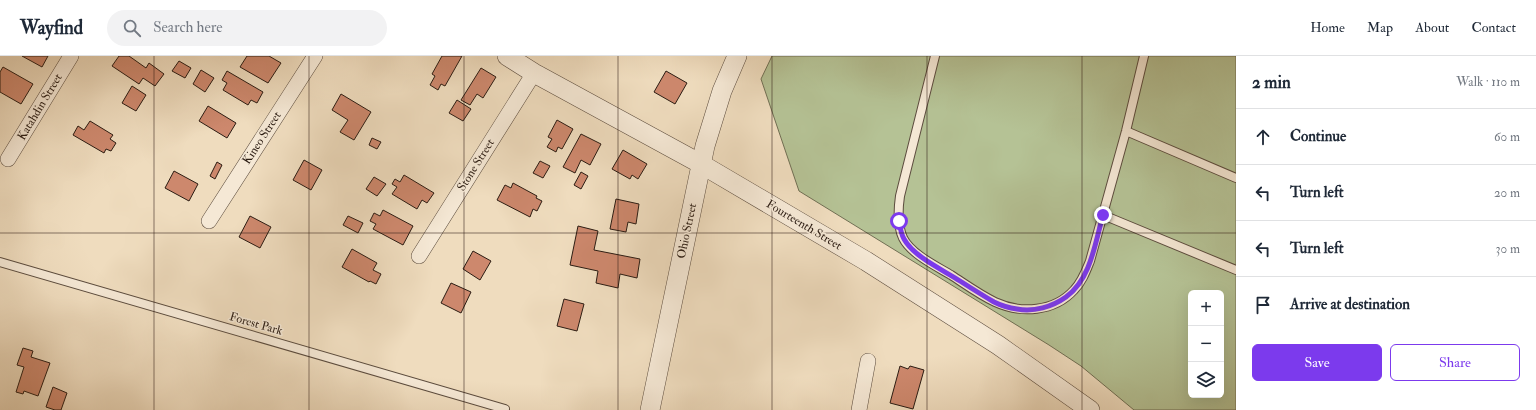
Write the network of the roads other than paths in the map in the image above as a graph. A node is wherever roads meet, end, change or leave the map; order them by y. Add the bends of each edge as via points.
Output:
1 (71, 56) edge
2 (315, 56) edge
3 (507, 56) edge
4 (737, 56) edge
5 (935, 56) edge
6 (1144, 56) edge
7 (534, 73) junction
8 (1126, 131) junction
9 (8, 159) dead end
10 (701, 164) junction
11 (1236, 178) edge
12 (1103, 215) junction
13 (209, 221) dead end
14 (419, 256) dead end
15 (0, 262) edge
16 (1236, 270) edge
17 (868, 362) dead end
18 (505, 408) dead end
19 (650, 410) edge
20 (859, 410) edge
21 (1090, 410) edge

1 - 9 street, Katahdin Street
2 - 13 street, Kineo Street
3 - 7 street, Fourteenth Street
4 - 10 street, Ohio Street via 716,109
5 - 12 lane via 898,210 900,231 904,240 920,256 995,302 1017,309 1041,309 1066,298 1075,290 1090,261
6 - 8 lane
7 - 10 street, Fourteenth Street
7 - 14 street, Stone Street
8 - 11 lane
8 - 12 lane
10 - 19 street, Ohio Street
10 - 21 street, Fourteenth Street via 886,274 998,345
12 - 16 lane
15 - 18 lane, Forest Park
17 - 20 street

